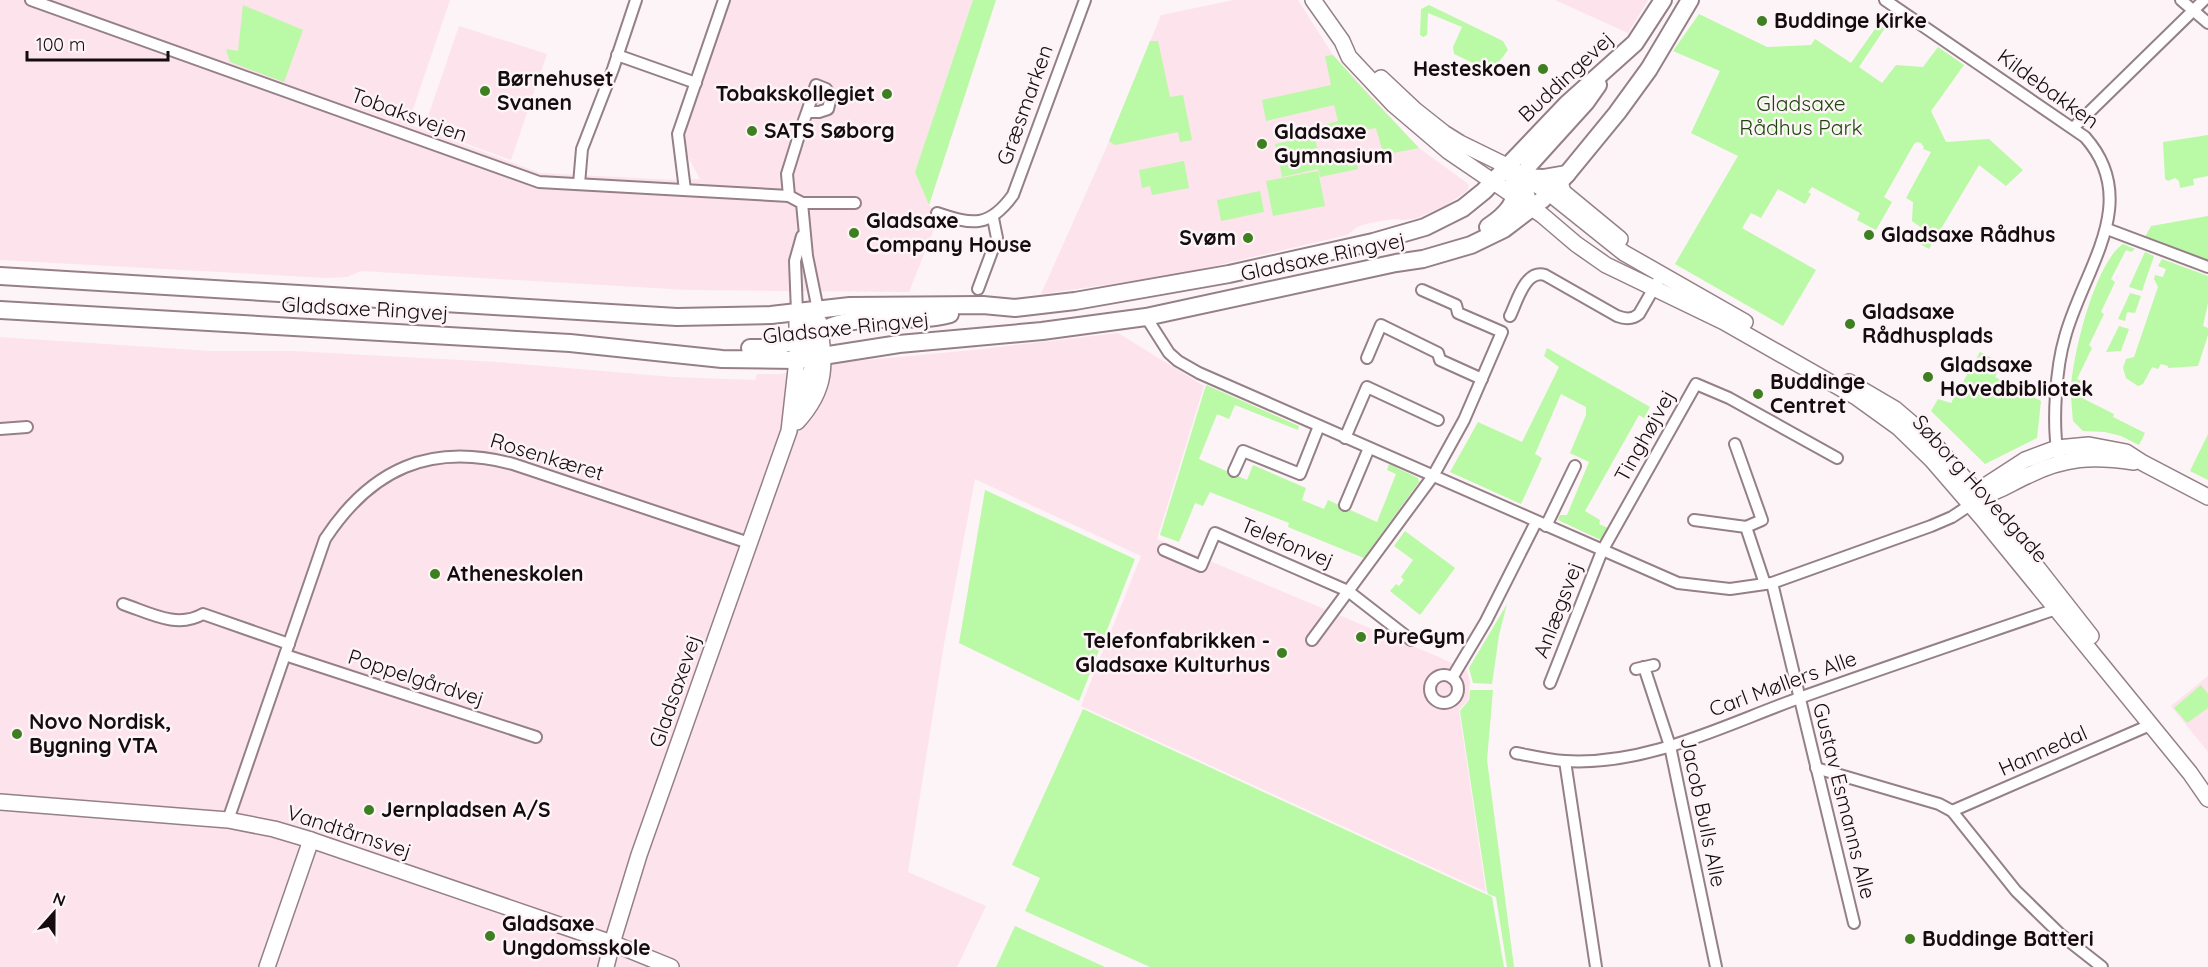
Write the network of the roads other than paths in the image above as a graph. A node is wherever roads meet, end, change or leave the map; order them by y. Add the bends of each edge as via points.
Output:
1 (31, 0) edge
2 (636, 0) edge
3 (724, 0) edge
4 (1085, 0) edge
5 (1313, 0) edge
6 (1663, 0) edge
7 (1690, 0) edge
8 (1885, 0) edge
9 (2181, 0) edge
10 (2204, 0) edge
11 (2194, 10) junction
12 (2208, 23) edge
13 (1342, 41) junction
14 (617, 55) junction
15 (696, 83) junction
16 (807, 112) dead end
17 (2073, 128) junction
18 (1508, 183) junction
19 (579, 184) junction
20 (685, 190) junction
21 (1550, 192) junction
22 (789, 196) junction
23 (802, 203) junction
24 (855, 203) dead end
25 (937, 213) dead end
26 (993, 218) junction
27 (2107, 229) junction
28 (804, 230) junction
29 (1423, 259) junction
30 (2208, 267) edge
31 (1662, 274) junction
32 (0, 276) edge
33 (1653, 289) junction
34 (1422, 290) dead end
35 (981, 297) junction
36 (818, 309) junction
37 (0, 310) edge
38 (1510, 316) dead end
39 (1146, 317) junction
40 (804, 330) junction
41 (650, 351) junction
42 (811, 358) junction
43 (1367, 358) dead end
44 (1482, 379) junction
45 (1438, 420) dead end
46 (1320, 426) junction
47 (27, 427) dead end
48 (0, 429) edge
49 (789, 430) junction
50 (1345, 438) junction
51 (1735, 444) dead end
52 (1369, 448) junction
53 (2058, 455) junction
54 (1837, 458) dead end
55 (1575, 466) dead end
56 (1234, 471) dead end
57 (1433, 476) junction
58 (2208, 497) edge
59 (1976, 500) junction
60 (1345, 506) dead end
61 (1694, 520) dead end
62 (1541, 524) junction
63 (1746, 527) junction
64 (749, 543) junction
65 (1164, 550) dead end
66 (1602, 551) junction
67 (1769, 583) junction
68 (1348, 591) junction
69 (123, 604) dead end
70 (2056, 609) junction
71 (1312, 640) dead end
72 (1412, 640) dead end
73 (287, 650) junction
74 (1645, 667) dead end
75 (1452, 678) dead end
76 (1550, 683) dead end
77 (1799, 698) junction
78 (2150, 725) junction
79 (536, 737) dead end
80 (1670, 746) junction
81 (1516, 753) dead end
82 (1565, 761) junction
83 (1816, 768) junction
84 (2208, 785) edge
85 (2208, 799) edge
86 (0, 802) edge
87 (1952, 810) junction
88 (228, 820) junction
89 (311, 840) junction
90 (1854, 923) dead end
91 (612, 943) junction
92 (267, 967) edge
93 (606, 967) edge
94 (671, 967) edge
95 (1596, 967) edge
96 (1716, 967) edge
97 (2103, 967) edge

1 - 19 street, Tobaksvejen via 539,182
2 - 14 street
3 - 15 street
4 - 26 street, Græsmarken via 1013,195
5 - 13 street
6 - 18 main road, Buddingevej via 1643,33 1567,104
7 - 21 main road via 1649,69
8 - 17 street, Kildebakken
9 - 11 street
10 - 11 street
11 - 12 street
11 - 17 street
13 - 18 street via 1415,110
13 - 18 street via 1349,57 1394,105 1448,151
14 - 15 street
14 - 19 street via 582,148
15 - 20 street via 678,134
16 - 22 street via 787,174
17 - 27 street, Kildebakken via 2096,149 2105,165 2110,201
18 - 21 main road
18 - 21 main road via 1552,178
18 - 29 main road via 1502,218
18 - 35 main road, Gladsaxe Ringvej via 1435,222 1373,242 1229,274 1075,302 1015,308
19 - 20 street, Tobaksvejen
20 - 22 street, Tobaksvejen
21 - 29 main road, Gladsaxe Ringvej via 1504,229 1471,245
21 - 31 street, Søborg Hovedgade via 1605,240
21 - 31 street via 1563,192
21 - 33 street, Søborg Hovedgade via 1598,260
22 - 23 street, Tobaksvejen
23 - 24 street, Tobaksvejen
23 - 28 street
25 - 26 street via 977,222
26 - 35 street via 996,238
27 - 30 street
27 - 53 street, Kildebakken via 2064,337 2055,423
28 - 36 street
28 - 40 street via 795,261
29 - 39 main road, Gladsaxe Ringvej
31 - 33 street
31 - 59 street, Søborg Hovedgade via 1894,409 1929,438
32 - 40 main road, Gladsaxe Ringvej via 677,317 771,315
33 - 38 street via 1636,316 1623,318 1537,274 1529,278
33 - 59 street, Søborg Hovedgade via 1724,322 1856,397 1899,428
34 - 44 street, Telefonvej via 1456,305 1458,313 1502,332
35 - 36 main road, Gladsaxe Ringvej
35 - 40 main road via 943,316 841,322
36 - 40 main road, Gladsaxe Ringvej
37 - 41 main road, Gladsaxe Ringvej via 558,342
39 - 42 main road, Gladsaxe Ringvej via 899,344
39 - 46 street via 1178,361
40 - 41 main road via 782,346 769,349 694,347
40 - 42 main road
40 - 42 street, Gladsaxevej
41 - 42 main road, Gladsaxe Ringvej via 722,359
42 - 49 street, Gladsaxevej
42 - 49 street, Gladsaxevej via 822,375 812,406
43 - 44 street via 1381,325 1437,352 1440,360
44 - 57 street, Telefonvej
45 - 50 street via 1367,387
46 - 50 street
46 - 56 street via 1300,474 1243,450
47 - 48 street
49 - 64 street, Gladsaxevej
50 - 52 street
51 - 63 street via 1762,520
52 - 57 street
52 - 60 street
53 - 58 street via 2089,445 2126,452
53 - 59 street via 2025,460 1988,484
54 - 66 street, Tinghøjvej via 1696,384
55 - 62 street
57 - 62 street
57 - 68 street, Telefonvej
59 - 67 street via 1931,526
59 - 70 street, Søborg Hovedgade
59 - 84 street, Søborg Hovedgade via 2032,563
61 - 63 street
62 - 66 street
62 - 75 street
63 - 67 street
64 - 73 street, Rosenkæret via 497,459 459,456 421,462 396,470 371,485 337,520 325,539
64 - 91 street, Gladsaxevej
65 - 68 street, Telefonvej via 1200,566 1215,533
66 - 67 street via 1678,583 1730,589
66 - 76 street, Anlægsvej
67 - 77 street, Gustav Esmanns Alle
68 - 71 street, Telefonvej
68 - 72 street, Telefonvej
69 - 73 street via 177,622 203,614
70 - 77 street, Carl Møllers Alle
70 - 78 street, Søborg Hovedgade
73 - 79 street, Poppelgårdvej
73 - 88 street, Rosenkæret
74 - 80 street, Jacob Bulls Alle
77 - 80 street, Carl Møllers Alle
77 - 83 street, Gustav Esmanns Alle
78 - 85 street, Søborg Hovedgade
78 - 87 street, Hannedal
80 - 82 street, Carl Møllers Alle via 1628,757
80 - 96 street, Jacob Bulls Alle
81 - 82 street, Carl Møllers Alle
82 - 95 street
83 - 87 street
83 - 90 street, Gustav Esmanns Alle
86 - 88 street, Vandtårnsvej
87 - 97 street via 2016,891 2060,934
88 - 89 street, Vandtårnsvej
89 - 91 street, Vandtårnsvej
89 - 92 street
91 - 93 street, Gladsaxevej
91 - 94 street, Vandtårnsvej

